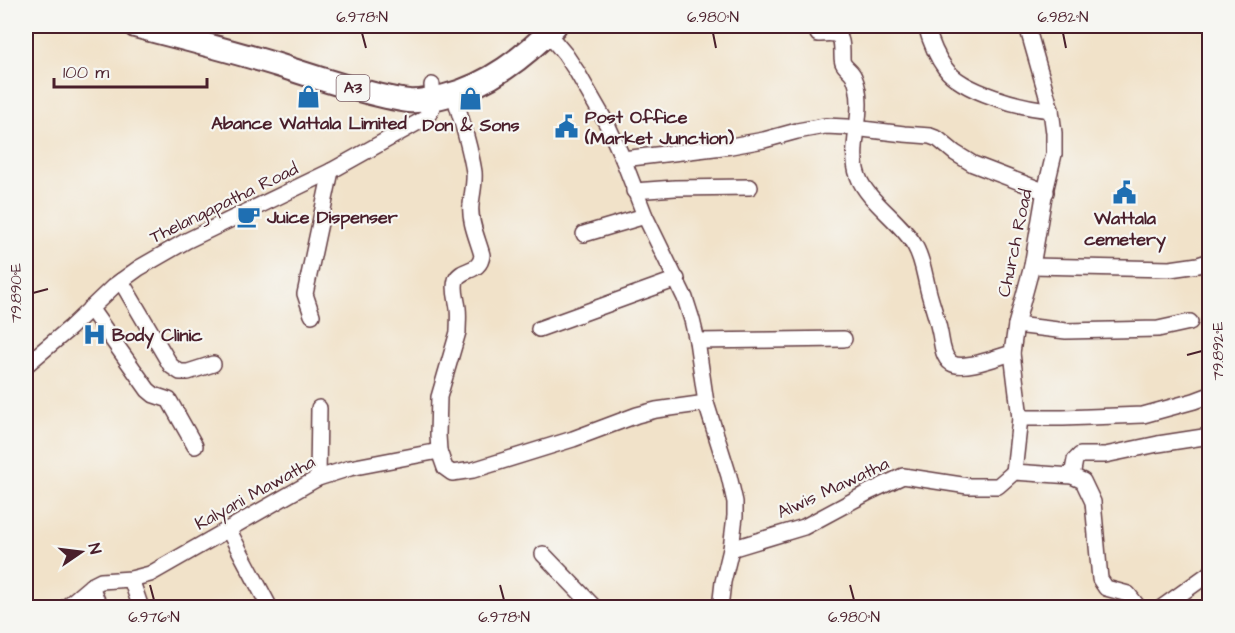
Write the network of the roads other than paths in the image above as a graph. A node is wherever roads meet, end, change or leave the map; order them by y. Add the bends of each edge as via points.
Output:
1 (135, 26) edge
2 (184, 26) edge
3 (926, 26) edge
4 (1027, 26) edge
5 (545, 27) edge
6 (818, 34) dead end
7 (439, 93) junction
8 (1051, 110) junction
9 (858, 128) junction
10 (623, 159) junction
11 (331, 171) junction
12 (750, 187) dead end
13 (634, 191) junction
14 (1046, 192) junction
15 (645, 216) junction
16 (584, 234) dead end
17 (1209, 261) edge
18 (1032, 266) junction
19 (677, 279) junction
20 (121, 282) junction
21 (90, 308) junction
22 (312, 315) dead end
23 (1190, 322) dead end
24 (1016, 325) junction
25 (539, 329) dead end
26 (844, 339) dead end
27 (697, 341) junction
28 (1012, 353) junction
29 (213, 364) dead end
30 (26, 365) edge
31 (1209, 395) edge
32 (706, 403) junction
33 (319, 408) dead end
34 (1020, 418) junction
35 (1209, 436) edge
36 (195, 446) dead end
37 (439, 451) junction
38 (1014, 472) junction
39 (1072, 476) junction
40 (318, 478) junction
41 (228, 530) junction
42 (731, 549) junction
43 (543, 554) dead end
44 (1209, 573) edge
45 (131, 579) junction
46 (91, 586) junction
47 (65, 608) edge
48 (100, 608) edge
49 (141, 608) edge
50 (270, 608) edge
51 (595, 608) edge
52 (720, 608) edge
53 (1139, 608) edge
54 (1161, 608) edge

1 - 7 highway, A3 via 389,98 410,101
2 - 7 highway, A3 via 360,77
3 - 8 street via 945,69 966,86 1024,106
4 - 8 street, Church Road
5 - 7 highway, A3 via 500,73 483,83
5 - 10 street via 578,72
6 - 9 street via 834,33 841,38 843,63 853,73 859,95
7 - 11 street, Thelangapatha Road via 424,119
7 - 37 street via 471,154 471,214 482,255 481,262 455,282 458,332 439,396
8 - 14 street, Church Road via 1054,154
9 - 10 street via 825,126 731,146
9 - 14 street via 930,136 973,164
9 - 28 street via 857,175 916,248 948,361 961,366
10 - 13 street
11 - 20 street, Thelangapatha Road via 186,241
11 - 22 street via 305,294
12 - 13 street
13 - 15 street
14 - 18 street, Church Road
15 - 16 street
15 - 19 street
17 - 18 street via 1170,269
18 - 24 street, Church Road
19 - 25 street
19 - 27 street
20 - 21 street, Thelangapatha Road
20 - 29 street via 171,366 188,372
21 - 30 street, Thelangapatha Road
21 - 36 street via 148,390 169,400
23 - 24 street via 1158,329 1066,331
24 - 28 street, Church Road
26 - 27 street
27 - 32 street
28 - 34 street, Church Road
31 - 34 street via 1143,415
32 - 37 street via 637,415 473,470 452,473 445,468
32 - 42 street via 735,502
33 - 40 street
34 - 38 street, Church Road
35 - 39 street via 1105,455 1080,455
37 - 40 street, Kalyani Mawatha
38 - 39 street
38 - 42 street, Alwis Mawatha via 998,486 968,486 903,476 804,527
39 - 53 street via 1083,481 1093,502 1100,579 1106,588 1128,594
40 - 41 street, Kalyani Mawatha
41 - 45 street, Kalyani Mawatha via 150,574
41 - 50 street
42 - 52 street
43 - 51 street
44 - 54 street
45 - 46 street, Kalyani Mawatha via 101,580
45 - 49 street
46 - 47 street, Kalyani Mawatha
46 - 48 street

